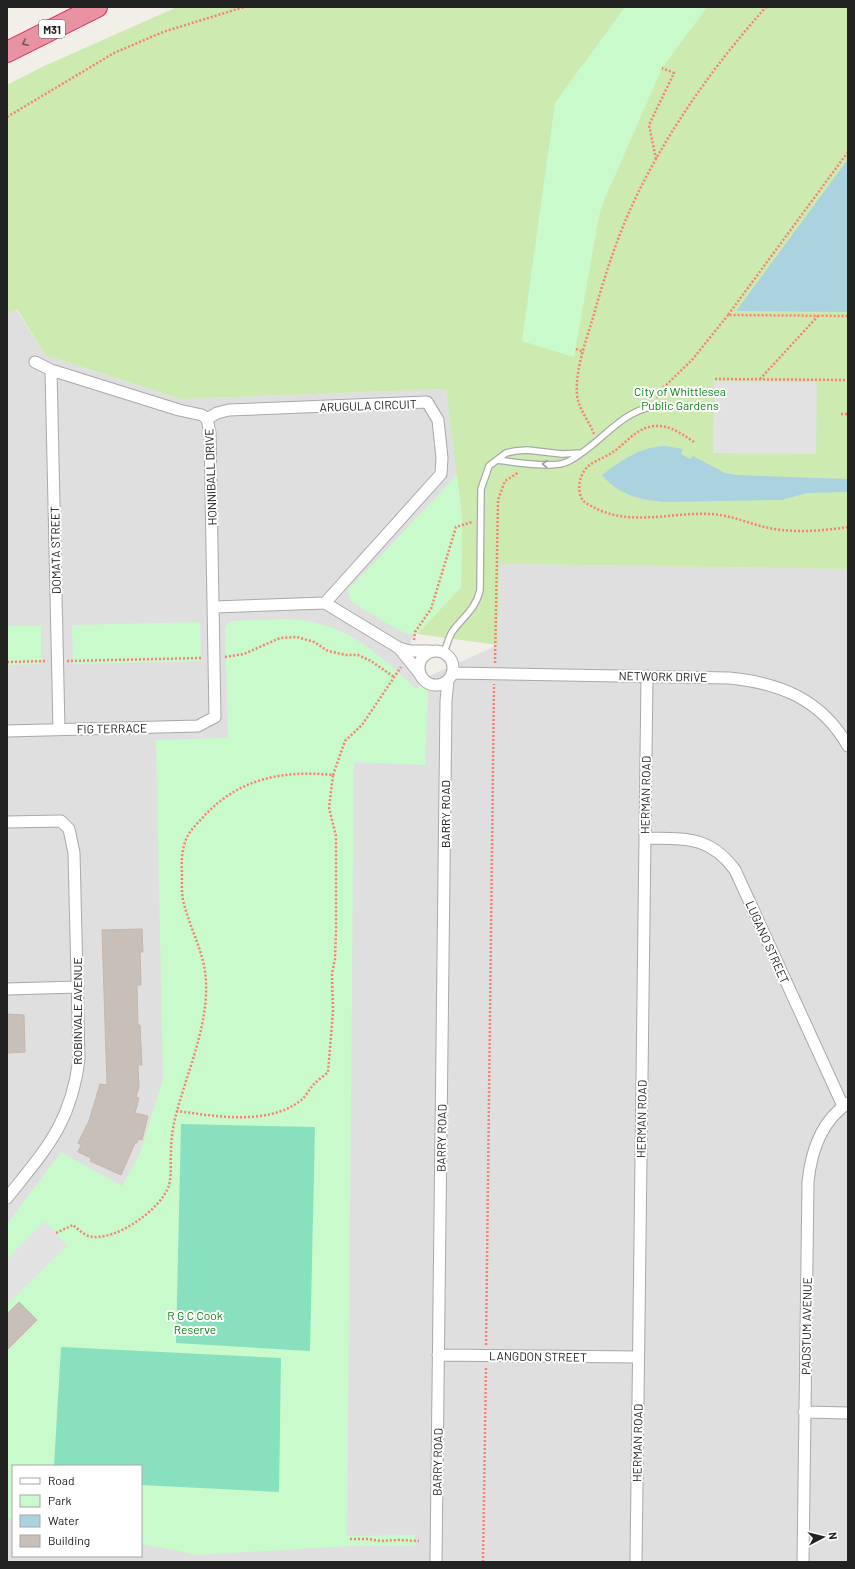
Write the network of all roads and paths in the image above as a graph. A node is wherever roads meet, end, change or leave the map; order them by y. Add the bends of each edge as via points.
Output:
1 (98, 7) edge
2 (244, 7) edge
3 (766, 7) edge
4 (7, 52) edge
5 (662, 68) dead end
6 (7, 116) edge
7 (848, 152) edge
8 (656, 160) junction
9 (728, 315) junction
10 (818, 315) junction
11 (848, 316) edge
12 (576, 348) dead end
13 (584, 352) junction
14 (35, 362) dead end
15 (50, 370) junction
16 (715, 379) dead end
17 (760, 380) junction
18 (848, 380) edge
19 (656, 405) junction
20 (666, 405) dead end
21 (842, 414) dead end
22 (848, 414) edge
23 (207, 420) junction
24 (596, 442) junction
25 (694, 442) dead end
26 (580, 453) junction
27 (497, 460) junction
28 (522, 472) dead end
29 (481, 522) junction
30 (497, 523) junction
31 (848, 527) edge
32 (325, 603) junction
33 (214, 607) junction
34 (430, 651) junction
35 (444, 652) junction
36 (410, 655) junction
37 (495, 674) junction
38 (420, 675) junction
39 (646, 676) junction
40 (450, 677) junction
41 (431, 685) junction
42 (446, 713) junction
43 (216, 717) joint
44 (59, 729) junction
45 (844, 729) edge
46 (7, 730) edge
47 (848, 746) edge
48 (333, 775) junction
49 (7, 822) edge
50 (645, 838) junction
51 (78, 987) junction
52 (7, 989) edge
53 (845, 1104) edge
54 (177, 1111) junction
55 (7, 1198) edge
56 (56, 1233) dead end
57 (438, 1355) junction
58 (486, 1355) junction
59 (638, 1357) junction
60 (804, 1412) junction
61 (848, 1413) edge
62 (350, 1539) dead end
63 (418, 1541) dead end
64 (436, 1562) edge
65 (483, 1562) edge
66 (636, 1562) edge
67 (803, 1562) edge

1 -> 4 highway, M31
2 - 6 path via 163,32 114,52
3 - 8 path via 698,94
5 - 8 path via 674,73 649,125
7 - 9 path
8 - 13 path via 637,194 625,223 599,294
9 - 10 path
9 - 19 path via 702,349 662,389
10 - 11 path
10 - 17 path
12 - 13 path
13 - 24 path via 577,396
14 - 15 street, HONNIBALL DRIVE
15 - 23 street, HONNIBALL DRIVE via 202,415
15 - 44 street, DOMATA STREET
16 - 17 path
17 - 18 path
19 - 20 lane
19 - 24 lane via 645,407 625,417
21 - 22 path
23 - 32 street, ARUGULA CIRCUIT via 217,413 229,410 427,402 438,420 441,474
23 - 33 street, HONNIBALL DRIVE via 210,433
24 - 26 lane
25 - 31 path via 678,431 663,426 640,431 583,471 579,481 580,494 583,500 603,511 630,518 712,514 788,530
26 - 27 lane via 515,451 506,453
26 -> 27 lane via 570,461 558,465
27 - 29 lane via 489,466 485,476
28 - 30 path via 511,476 502,485 498,500
29 - 30 path
29 - 35 lane via 478,599 451,633
29 - 36 path via 468,522 456,527 431,610 415,632
30 - 37 path
32 - 33 street
32 - 36 street
33 - 43 street, HONNIBALL DRIVE
34 - 35 street
34 - 36 street
34 - 38 street via 420,661
35 - 40 street via 453,663
36 - 38 street
36 - 48 path via 362,725 345,741
37 - 39 street, NETWORK DRIVE
37 - 40 street, NETWORK DRIVE
37 - 58 path
38 - 41 street
39 - 45 street, NETWORK DRIVE via 729,678 776,686 792,693
39 - 50 street, HERMAN ROAD
40 - 41 street via 438,685
40 - 42 street, BARRY ROAD
41 - 42 street, BARRY ROAD
42 - 57 street, BARRY ROAD
43 - 44 street, FIG TERRACE via 198,726
44 - 46 street, FIG TERRACE
45 - 47 street, NETWORK DRIVE
48 - 54 path via 310,772 287,774 245,786 224,797 195,825 187,837 181,862 182,891 186,910 200,946 206,982 200,1027
48 - 54 path via 329,808 336,836 336,932 328,1072 301,1100 280,1112 242,1116
49 - 51 street, ROBINVALE AVENUE via 61,822 69,829 74,853
50 - 53 street, LUGANO STREET via 688,839 704,843 715,849 735,870
50 - 59 street, HERMAN ROAD
51 - 52 street
51 - 55 street, ROBINVALE AVENUE via 79,1059 70,1103 55,1136
53 - 60 street, PADSTUM AVENUE via 821,1134 810,1164
54 - 56 path via 172,1136 169,1185 158,1204 130,1226 101,1236 89,1236 73,1225
57 - 58 street, LANGDON STREET
57 - 64 street, BARRY ROAD
58 - 59 street, LANGDON STREET
58 - 65 path
59 - 66 street, HERMAN ROAD
60 - 61 street
60 - 67 street, PADSTUM AVENUE
62 - 63 path via 381,1542

